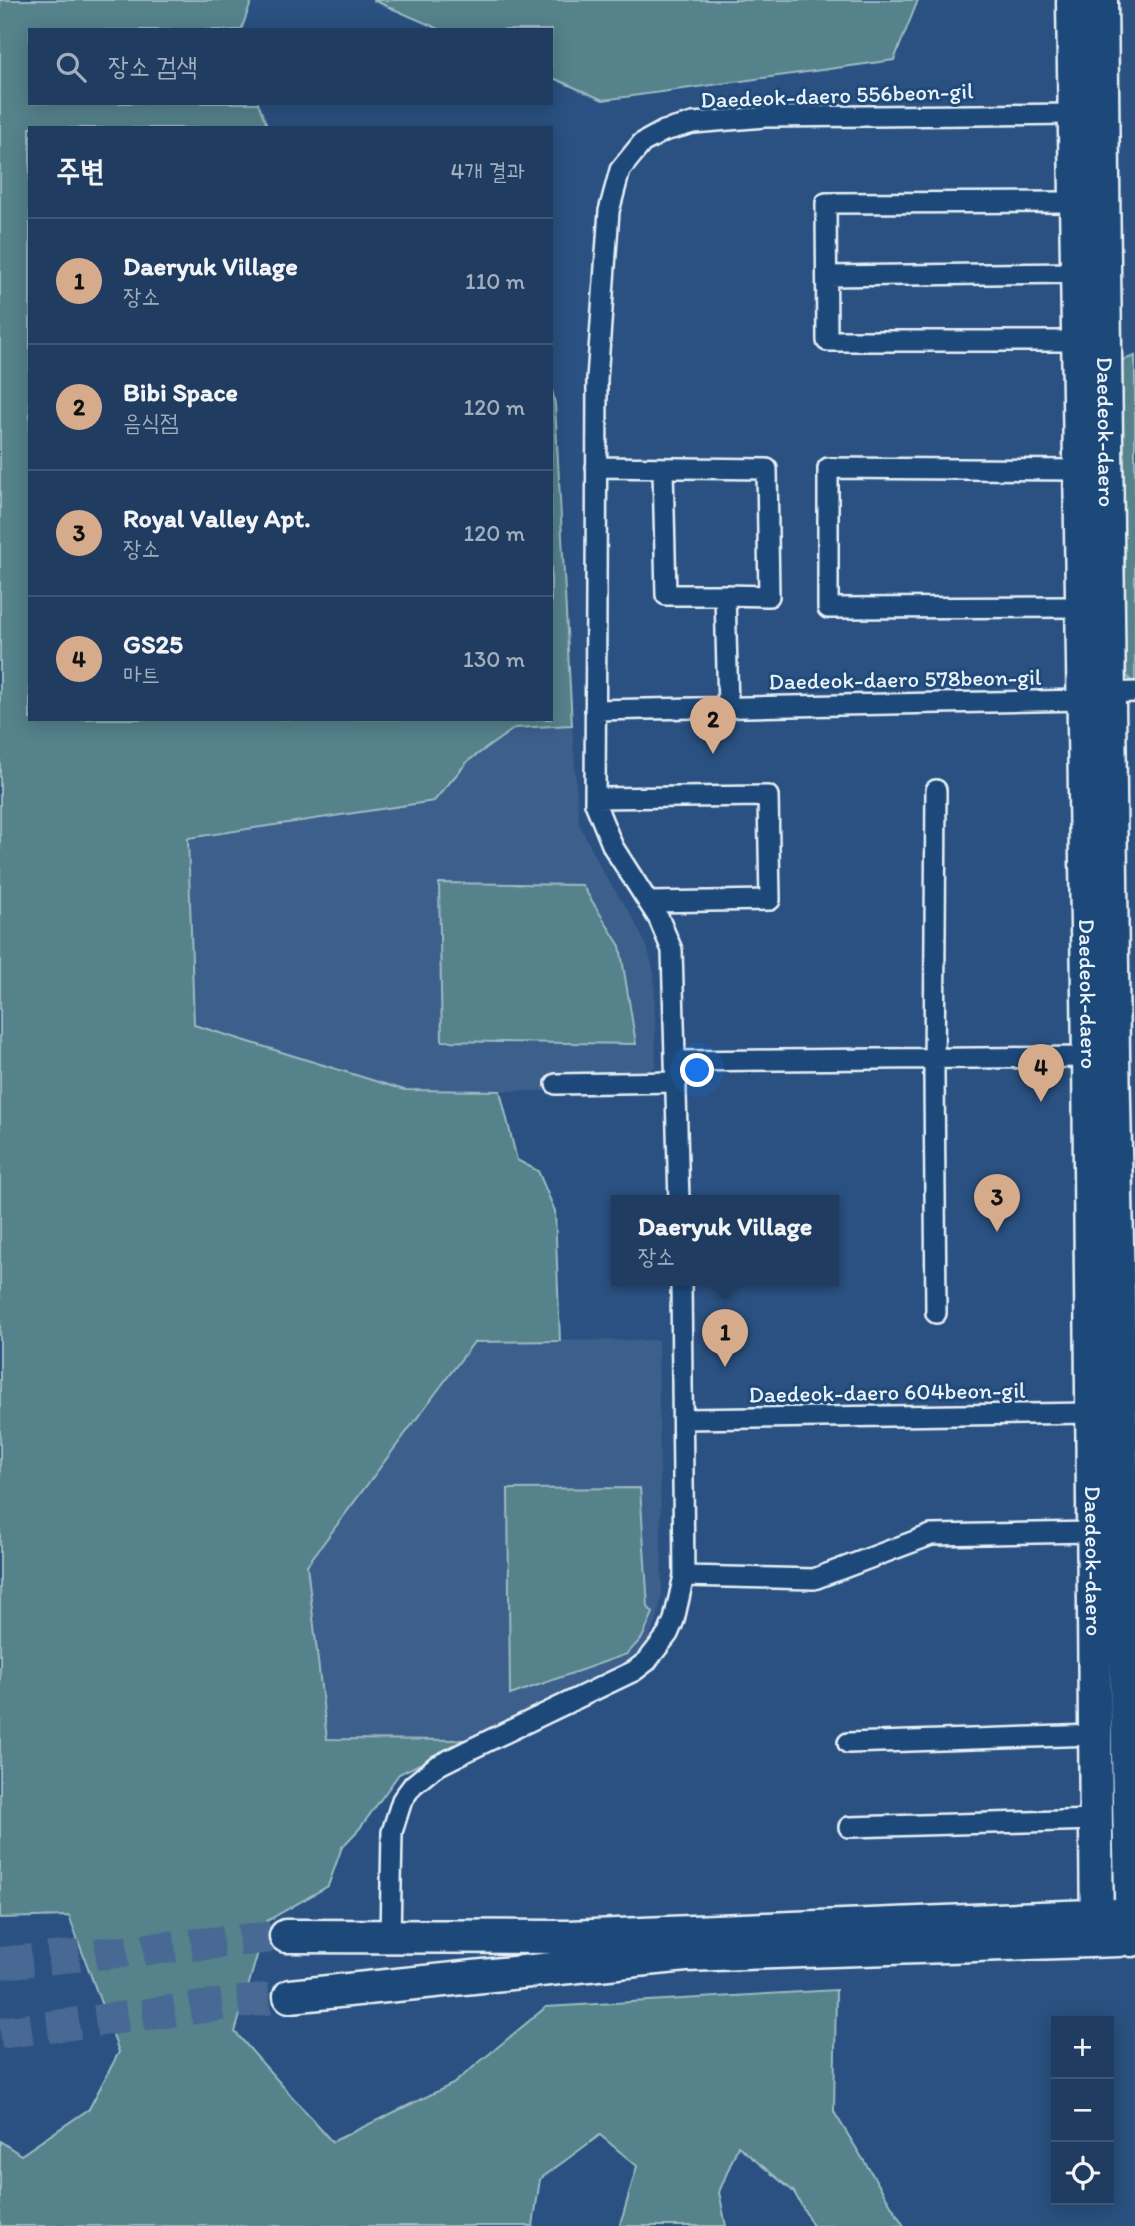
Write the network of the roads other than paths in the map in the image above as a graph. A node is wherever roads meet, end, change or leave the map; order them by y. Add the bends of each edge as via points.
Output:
1 (1073, 0) edge
2 (1101, 0) edge
3 (1075, 114) junction
4 (1076, 202) junction
5 (1077, 273) junction
6 (827, 276) junction
7 (1078, 341) junction
8 (596, 467) junction
9 (663, 469) junction
10 (1080, 470) junction
11 (725, 595) junction
12 (1082, 607) junction
13 (1109, 695) edge
14 (728, 707) junction
15 (595, 710) junction
16 (936, 790) dead end
17 (595, 798) junction
18 (649, 902) junction
19 (1118, 1056) edge
20 (934, 1058) junction
21 (677, 1061) junction
22 (677, 1082) junction
23 (556, 1084) dead end
24 (1125, 1123) edge
25 (679, 1195) edge
26 (681, 1286) edge
27 (936, 1313) dead end
28 (1116, 1416) edge
29 (683, 1419) junction
30 (1093, 1532) junction
31 (684, 1576) junction
32 (1095, 1735) junction
33 (848, 1743) dead end
34 (1096, 1820) junction
35 (849, 1827) dead end
36 (1133, 1927) edge
37 (1097, 1928) junction
38 (286, 1936) tunnel mouth
39 (390, 1937) junction
40 (290, 1996) tunnel mouth

1 - 3 main road, Daedeok-daero
2 - 13 main road, Daedeok-daero
3 - 4 main road, Daedeok-daero
3 - 8 street, Daedeok-daero 556beon-gil via 765,117 694,123 642,143 620,170 609,211
4 - 5 main road, Daedeok-daero
4 - 6 street via 826,203
5 - 6 street
5 - 7 main road, Daedeok-daero
6 - 7 street via 827,341
7 - 10 main road, Daedeok-daero
8 - 9 street
8 - 15 street, Daedeok-daero 556beon-gil
9 - 11 street via 666,595
9 - 11 street via 767,469 769,596
10 - 12 main road, Daedeok-daero
10 - 12 street via 828,468 828,608
11 - 14 street
12 - 13 main road, Daedeok-daero
13 - 14 street, Daedeok-daero 578beon-gil
13 - 19 main road, Daedeok-daero
14 - 15 street, Daedeok-daero 578beon-gil
15 - 17 street, Daedeok-daero 556beon-gil
16 - 20 street
17 - 18 street, Daedeok-daero 556beon-gil via 613,847
17 - 18 street via 768,796 770,900
18 - 21 street, Daedeok-daero 556beon-gil via 672,950
19 - 20 street
19 - 24 main road, Daedeok-daero
19 - 28 main road, Daedeok-daero
20 - 21 street
20 - 27 street
21 - 22 street, Daedeok-daero 556beon-gil
22 - 23 street
22 - 25 street, Daedeok-daero 556beon-gil
24 - 28 main road, Daedeok-daero
26 - 29 street
28 - 29 street, Daedeok-daero 604beon-gil
28 - 30 main road, Daedeok-daero
28 - 36 main road, Daedeok-daero
29 - 31 street
30 - 31 street via 931,1535 814,1579
30 - 32 main road, Daedeok-daero
31 - 39 street via 668,1634 647,1661 435,1767 413,1785 402,1800 392,1832
32 - 33 street
32 - 34 main road, Daedeok-daero
34 - 35 street
34 - 37 main road, Daedeok-daero
36 - 37 main road, Daedeok-daero
37 - 39 main road
37 - 40 main road via 687,1955
38 - 39 main road

